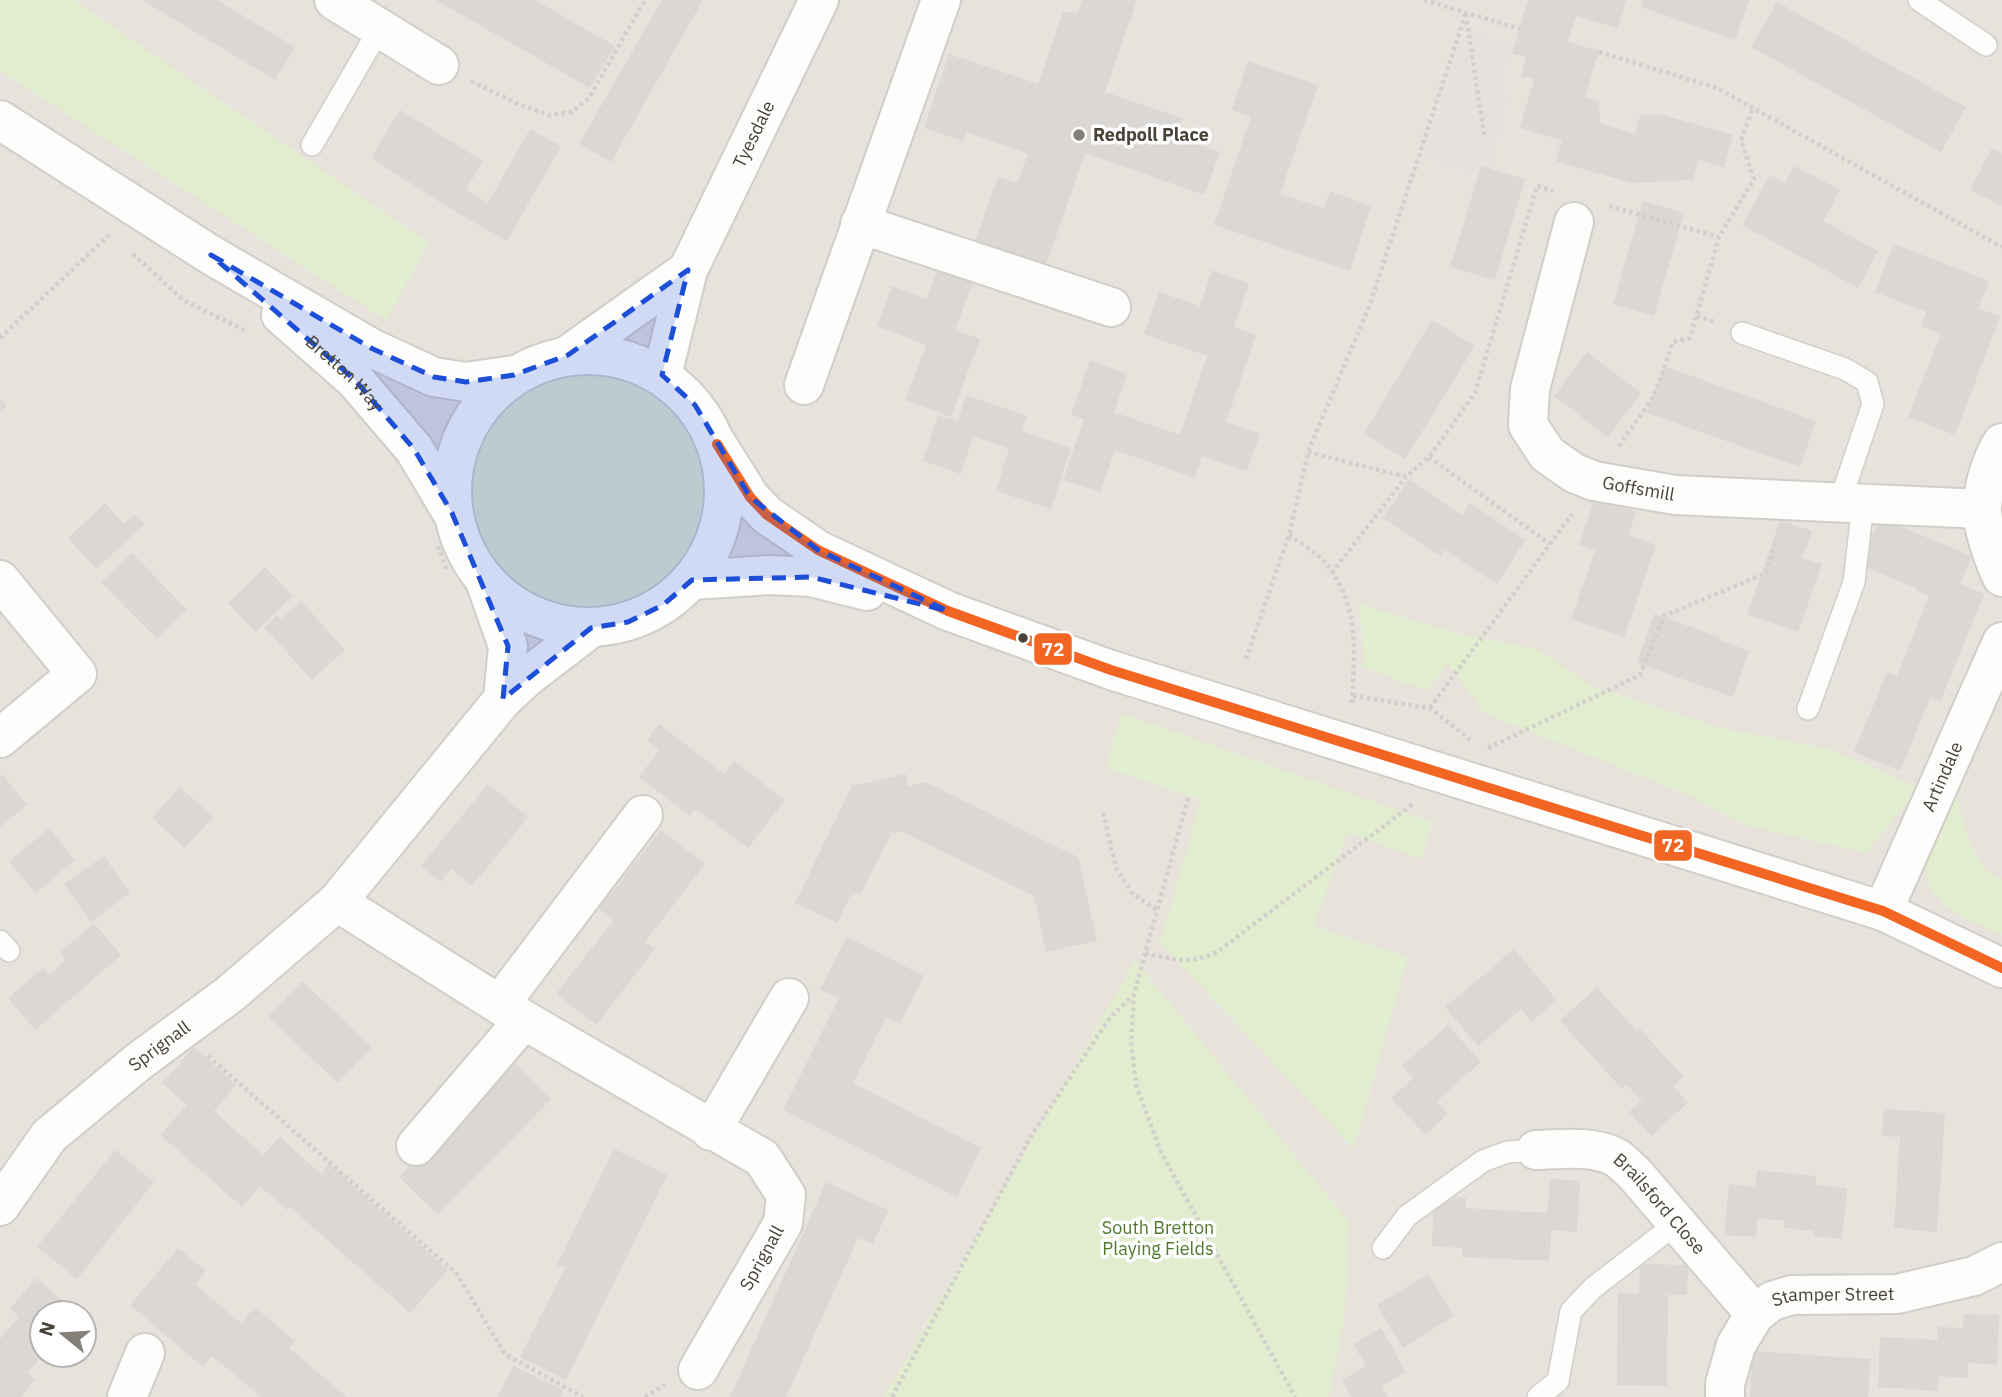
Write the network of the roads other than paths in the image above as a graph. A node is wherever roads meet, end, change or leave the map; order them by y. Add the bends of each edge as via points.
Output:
1 (334, 0) edge
2 (819, 0) edge
3 (940, 0) edge
4 (1919, 0) edge
5 (380, 28) junction
6 (1986, 45) dead end
7 (439, 65) road end
8 (0, 120) edge
9 (312, 145) dead end
10 (1580, 207) road end
11 (860, 224) junction
12 (211, 255) junction
13 (688, 270) junction
14 (1111, 307) dead end
15 (1742, 333) dead end
16 (568, 355) junction
17 (514, 375) junction
18 (662, 375) junction
19 (804, 385) dead end
20 (2002, 443) edge
21 (717, 444) junction
22 (1851, 504) junction
23 (1982, 509) junction
24 (443, 523) junction
25 (2002, 577) edge
26 (0, 580) edge
27 (692, 580) junction
28 (468, 583) junction
29 (948, 611) junction
30 (591, 628) junction
31 (2002, 642) edge
32 (503, 699) junction
33 (1808, 709) dead end
34 (0, 738) edge
35 (643, 815) dead end
36 (337, 902) junction
37 (1884, 911) junction
38 (2002, 968) edge
39 (789, 998) dead end
40 (512, 1012) junction
41 (711, 1131) junction
42 (416, 1146) dead end
43 (1536, 1150) joint
44 (0, 1206) edge
45 (1677, 1223) junction
46 (1383, 1248) dead end
47 (2002, 1262) edge
48 (1755, 1314) junction
49 (145, 1353) dead end
50 (698, 1370) dead end
51 (133, 1395) edge
52 (1538, 1397) edge
53 (1725, 1397) edge

1 - 5 street
2 - 13 street, Tyesdale
3 - 11 street
4 - 6 lane
5 - 7 street
5 - 9 lane
8 - 12 street, Bretton Way
10 - 22 street, Goffsmill via 1530,390 1528,425 1547,454 1594,481 1675,495
11 - 14 street
11 - 19 street
12 - 17 street, Bretton Way via 371,348 434,377 466,382
12 - 24 street, Bretton Way via 355,380 414,449
13 - 16 street, Tyesdale
13 - 18 street, Tyesdale
15 - 22 lane via 1845,369 1867,382 1873,404
16 - 17 street
16 - 18 street via 601,354 633,361
17 - 24 street via 484,401 462,435
18 - 21 street via 695,405
20 - 23 street via 1993,457
21 - 27 street via 724,479 722,515 712,550
21 - 29 street via 750,498 767,515 818,550
22 - 23 street, Goffsmill
22 - 33 lane via 1854,582
23 - 25 street
24 - 28 street via 464,550
26 - 34 street via 77,674
27 - 29 street via 811,577
27 - 30 street via 652,611 628,622
28 - 30 street via 551,623
28 - 32 street via 508,646
29 - 37 street via 1111,670
30 - 32 street, Sprignall
31 - 37 street, Artindale
32 - 36 street, Sprignall
35 - 40 street
36 - 40 street, Sprignall
36 - 44 street, Sprignall via 230,994 49,1136
37 - 38 street
39 - 41 street
40 - 41 street, Sprignall
40 - 42 street
41 - 50 street, Sprignall via 762,1158 786,1195 783,1223
43 - 45 street, Brailsford Close via 1582,1149 1617,1158
43 - 46 lane via 1507,1152 1483,1161 1407,1216
45 - 48 street, Brailsford Close
45 - 52 lane via 1593,1288 1571,1311 1558,1381
47 - 48 street, Stamper Street via 1974,1276 1897,1294 1793,1295 1772,1301
48 - 53 street, Stamper Street via 1736,1345
49 - 51 street

